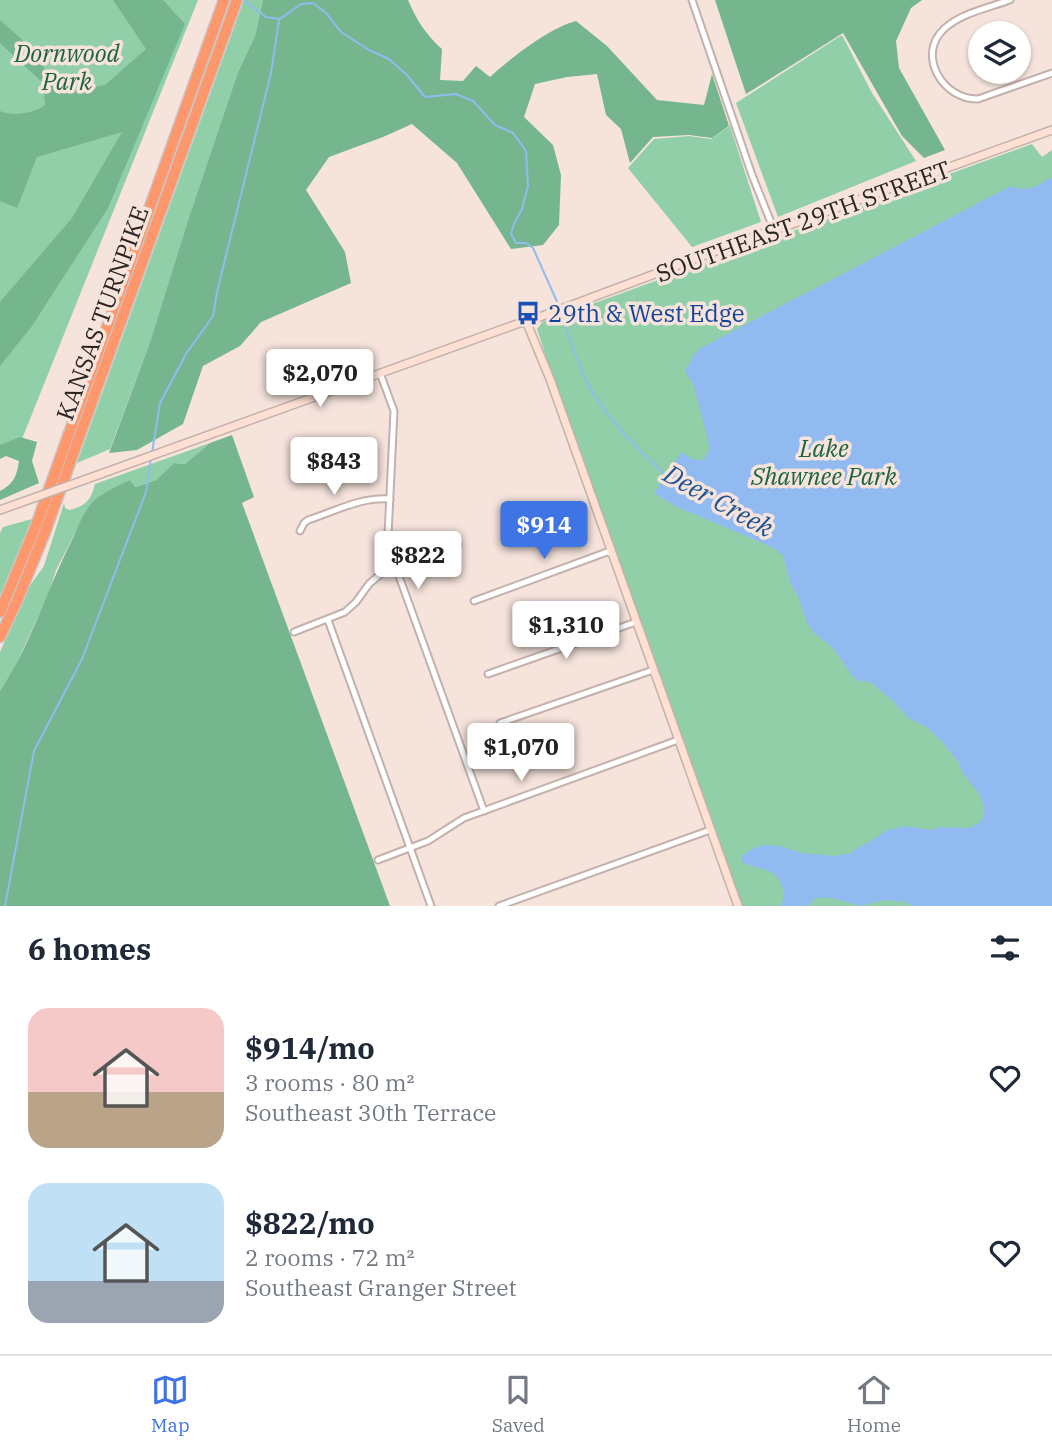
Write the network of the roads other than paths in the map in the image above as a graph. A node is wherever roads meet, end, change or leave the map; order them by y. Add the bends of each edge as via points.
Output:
1 (237, 0) edge
2 (692, 0) edge
3 (1010, 0) edge
4 (223, 4) edge
5 (1052, 73) edge
6 (1052, 130) edge
7 (774, 230) junction
8 (526, 321) junction
9 (380, 373) junction
10 (390, 499) junction
11 (0, 510) edge
12 (300, 531) dead end
13 (458, 545) dead end
14 (612, 554) junction
15 (395, 567) junction
16 (474, 601) dead end
17 (0, 612) edge
18 (328, 620) junction
19 (636, 622) junction
20 (294, 632) dead end
21 (0, 637) edge
22 (653, 670) junction
23 (488, 674) dead end
24 (500, 723) dead end
25 (678, 740) junction
26 (484, 811) junction
27 (710, 830) junction
28 (411, 848) junction
29 (378, 860) dead end
30 (432, 906) edge
31 (499, 906) edge
32 (737, 906) edge

1 - 21 highway, KANSAS TURNPIKE via 45,532
2 - 7 street
3 - 5 street via 955,20 941,31 933,57 939,77 958,96 978,99
4 - 17 highway, KANSAS TURNPIKE via 46,499
6 - 7 main road, SOUTHEAST 29TH STREET
7 - 8 main road, SOUTHEAST 29TH STREET
8 - 9 main road, SOUTHEAST 29TH STREET
8 - 14 main road
9 - 10 street via 394,411
9 - 11 main road, SOUTHEAST 29TH STREET, bridge
10 - 12 street via 358,502 308,520
10 - 15 street via 388,535
13 - 15 street
14 - 16 street via 607,552
14 - 19 main road
15 - 18 street via 375,578 351,608
15 - 26 street
18 - 20 street
18 - 28 street
19 - 22 main road
19 - 23 street
22 - 24 street
22 - 25 main road
25 - 26 street
25 - 27 main road
26 - 28 street
27 - 31 street
27 - 32 main road
28 - 29 street
28 - 30 street

